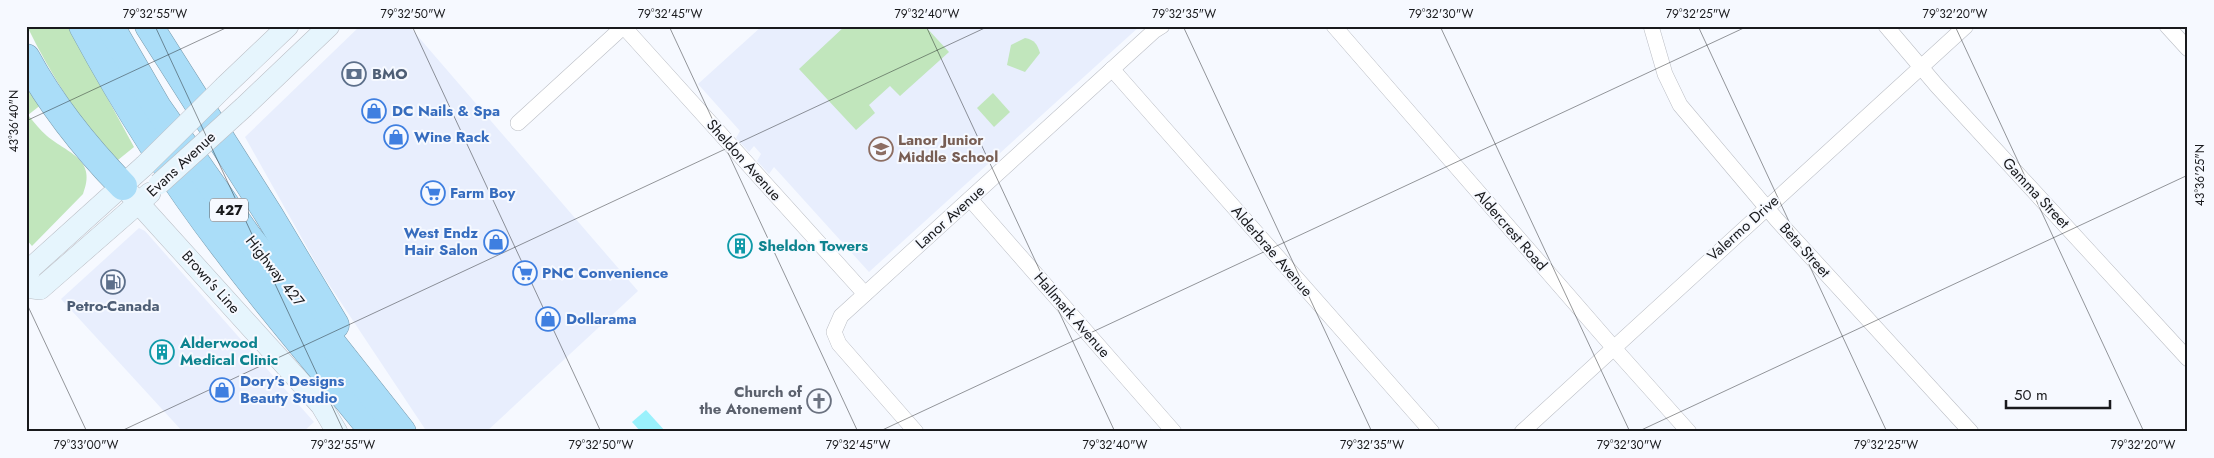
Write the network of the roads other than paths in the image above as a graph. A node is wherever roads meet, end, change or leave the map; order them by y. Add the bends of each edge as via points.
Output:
1 (83, 26) edge
2 (110, 26) edge
3 (149, 26) edge
4 (159, 26) edge
5 (288, 26) edge
6 (329, 26) edge
7 (1162, 26) edge
8 (1334, 26) edge
9 (1651, 26) edge
10 (1886, 26) edge
11 (1966, 26) edge
12 (2167, 26) edge
13 (624, 27) edge
14 (2188, 49) edge
15 (26, 58) edge
16 (1920, 66) junction
17 (1112, 70) junction
18 (179, 75) junction
19 (518, 123) dead end
20 (131, 195) junction
21 (970, 199) junction
22 (1766, 207) junction
23 (26, 279) edge
24 (26, 287) edge
25 (865, 294) junction
26 (1613, 347) junction
27 (2188, 359) edge
28 (362, 383) junction
29 (337, 432) edge
30 (374, 432) edge
31 (402, 432) edge
32 (916, 432) edge
33 (1174, 432) edge
34 (1432, 432) edge
35 (1522, 432) edge
36 (1689, 432) edge
37 (1971, 432) edge

1 - 30 highway, Highway 427 / 427 via 129,107 180,186 226,250
2 - 28 highway, Highway 427 / 427 via 157,107 248,237
3 - 18 highway
4 - 18 highway
5 - 20 main road, Evans Avenue, bridge via 144,166
6 - 20 main road, Evans Avenue, bridge via 159,184
7 - 17 street, Lanor Avenue
8 - 26 street, Aldercrest Road
9 - 22 street, Beta Street via 1665,74 1680,106
10 - 16 street, Gamma Street
11 - 16 street, Valermo Drive
12 - 14 street
13 - 19 street
13 - 25 street, Sheldon Avenue
15 - 20 highway via 43,90 74,132
16 - 22 street, Valermo Drive
16 - 27 street, Gamma Street
17 - 21 street, Lanor Avenue
17 - 34 street, Alderbrae Avenue
18 - 28 highway via 269,215 349,349
20 - 23 main road, Evans Avenue via 31,268
20 - 24 main road, Evans Avenue via 40,289
20 - 29 main road, Brown's Line via 321,405
21 - 25 street, Lanor Avenue
21 - 33 street, Hallmark Avenue
22 - 26 street, Valermo Drive
22 - 37 street, Beta Street
25 - 32 street, Lanor Avenue via 840,316 834,332 839,344
26 - 35 street, Valermo Drive
26 - 36 street, Aldercrest Road
28 - 31 highway, Highway 427

